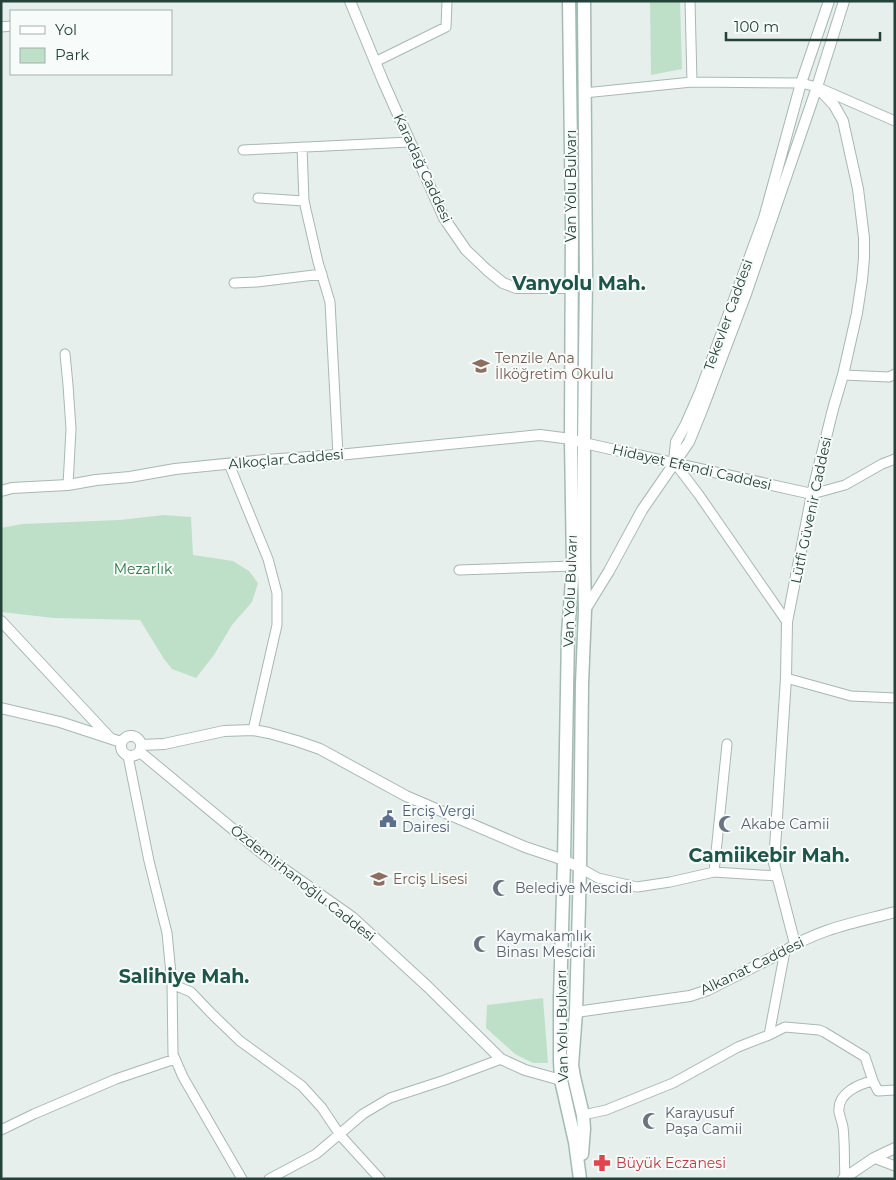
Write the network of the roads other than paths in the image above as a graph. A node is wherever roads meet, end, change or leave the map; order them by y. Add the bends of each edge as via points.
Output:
1 (350, 1) edge
2 (447, 1) edge
3 (569, 1) edge
4 (584, 1) edge
5 (690, 1) edge
6 (829, 1) edge
7 (844, 1) edge
8 (375, 62) junction
9 (692, 82) junction
10 (801, 83) junction
11 (817, 87) junction
12 (584, 93) junction
13 (895, 121) edge
14 (410, 142) junction
15 (302, 147) junction
16 (243, 150) dead end
17 (258, 198) dead end
18 (304, 201) junction
19 (322, 274) junction
20 (234, 283) dead end
21 (571, 288) junction
22 (65, 354) dead end
23 (895, 374) edge
24 (843, 375) junction
25 (571, 439) junction
26 (584, 443) junction
27 (338, 455) junction
28 (895, 459) edge
29 (674, 462) junction
30 (229, 464) junction
31 (68, 486) junction
32 (1, 491) edge
33 (812, 494) junction
34 (573, 566) junction
35 (458, 570) dead end
36 (585, 610) junction
37 (1, 621) edge
38 (787, 622) junction
39 (786, 678) junction
40 (895, 698) edge
41 (1, 708) edge
42 (253, 730) junction
43 (110, 738) junction
44 (121, 742) junction
45 (727, 744) dead end
46 (140, 749) junction
47 (128, 756) junction
48 (564, 860) junction
49 (580, 868) junction
50 (714, 872) junction
51 (777, 876) junction
52 (895, 912) edge
53 (795, 944) junction
54 (785, 951) junction
55 (172, 984) junction
56 (576, 1012) junction
57 (769, 1035) junction
58 (175, 1059) junction
59 (501, 1059) junction
60 (561, 1080) junction
61 (873, 1081) junction
62 (895, 1090) edge
63 (583, 1115) junction
64 (1, 1130) edge
65 (340, 1135) junction
66 (895, 1148) edge
67 (874, 1158) junction
68 (895, 1166) edge
69 (844, 1178) edge
70 (242, 1179) edge
71 (269, 1179) edge
72 (380, 1179) edge
73 (580, 1179) edge

1 - 8 street, Karadağ Caddesi
2 - 8 street via 446,27
3 - 21 main road, Van Yolu Bulvarı
4 - 12 main road
5 - 9 street
6 - 10 street, Tekevler Caddesi
7 - 11 street
8 - 14 street, Karadağ Caddesi
9 - 10 street
9 - 12 street
10 - 11 street
10 - 29 street, Tekevler Caddesi via 764,218 700,392 676,442
11 - 13 street
11 - 24 street, Lütfi Güvenir Caddesi via 834,105 843,121 862,214 862,280
11 - 29 street via 746,294 702,410 688,442
12 - 26 main road
14 - 15 street
14 - 21 street, Karadağ Caddesi via 444,218 466,250 487,270 503,283 516,288
15 - 16 street
15 - 18 street
17 - 18 street
18 - 19 street
19 - 20 street
19 - 27 street via 330,302
21 - 25 main road, Van Yolu Bulvarı
22 - 31 street via 71,429
23 - 24 street via 889,377
24 - 33 street, Lütfi Güvenir Caddesi
25 - 26 street, Hidayet Efendi Caddesi
25 - 27 street, Alkoçlar Caddesi via 540,435
25 - 34 main road, Van Yolu Bulvarı
26 - 29 street, Hidayet Efendi Caddesi
26 - 36 main road
27 - 30 street, Alkoçlar Caddesi
28 - 33 street via 845,485
29 - 33 street, Hidayet Efendi Caddesi
29 - 36 street, Tekevler Caddesi via 642,510
29 - 38 street
30 - 31 street, Alkoçlar Caddesi
30 - 42 street via 268,559 277,593 277,625
31 - 32 street, Alkoçlar Caddesi
33 - 38 street, Lütfi Güvenir Caddesi
34 - 35 street
34 - 48 main road, Van Yolu Bulvarı via 568,634
36 - 49 main road
37 - 43 street
38 - 39 street, Lütfi Güvenir Caddesi
39 - 40 street via 851,696
39 - 51 street, Lütfi Güvenir Caddesi via 774,863
41 - 43 street
42 - 46 street via 224,731
42 - 48 street via 320,749 406,796 525,847
43 - 44 street
44 - 46 street via 132,736 139,739
44 - 47 street via 122,752
45 - 50 street
46 - 47 street via 134,756
46 - 59 street, Özdemirhanoğlu Caddesi via 264,854 352,917
47 - 55 street via 167,933
48 - 49 street
48 - 60 main road, Van Yolu Bulvarı
49 - 50 street via 598,878 637,887
49 - 56 main road
50 - 51 street
51 - 53 street, Lütfi Güvenir Caddesi
52 - 53 street, Alkanat Caddesi via 823,932
53 - 54 street, Alkanat Caddesi
54 - 56 street, Alkanat Caddesi via 690,996
54 - 57 street
55 - 58 street
55 - 65 street via 191,992 240,1041 302,1086
56 - 63 main road via 572,1065
57 - 61 street via 785,1027 819,1030 865,1057
57 - 63 street via 738,1047 673,1083 606,1110
58 - 64 street via 116,1078
58 - 70 street via 182,1077
59 - 60 street, Özdemirhanoğlu Caddesi
59 - 65 street via 390,1098 363,1114
60 - 73 main road, Van Yolu Bulvarı via 576,1142
61 - 62 street via 878,1091
61 - 69 street via 856,1086 839,1105 843,1126
63 - 73 main road
65 - 71 street via 316,1154
65 - 72 street
66 - 67 street
67 - 68 street
67 - 69 street

